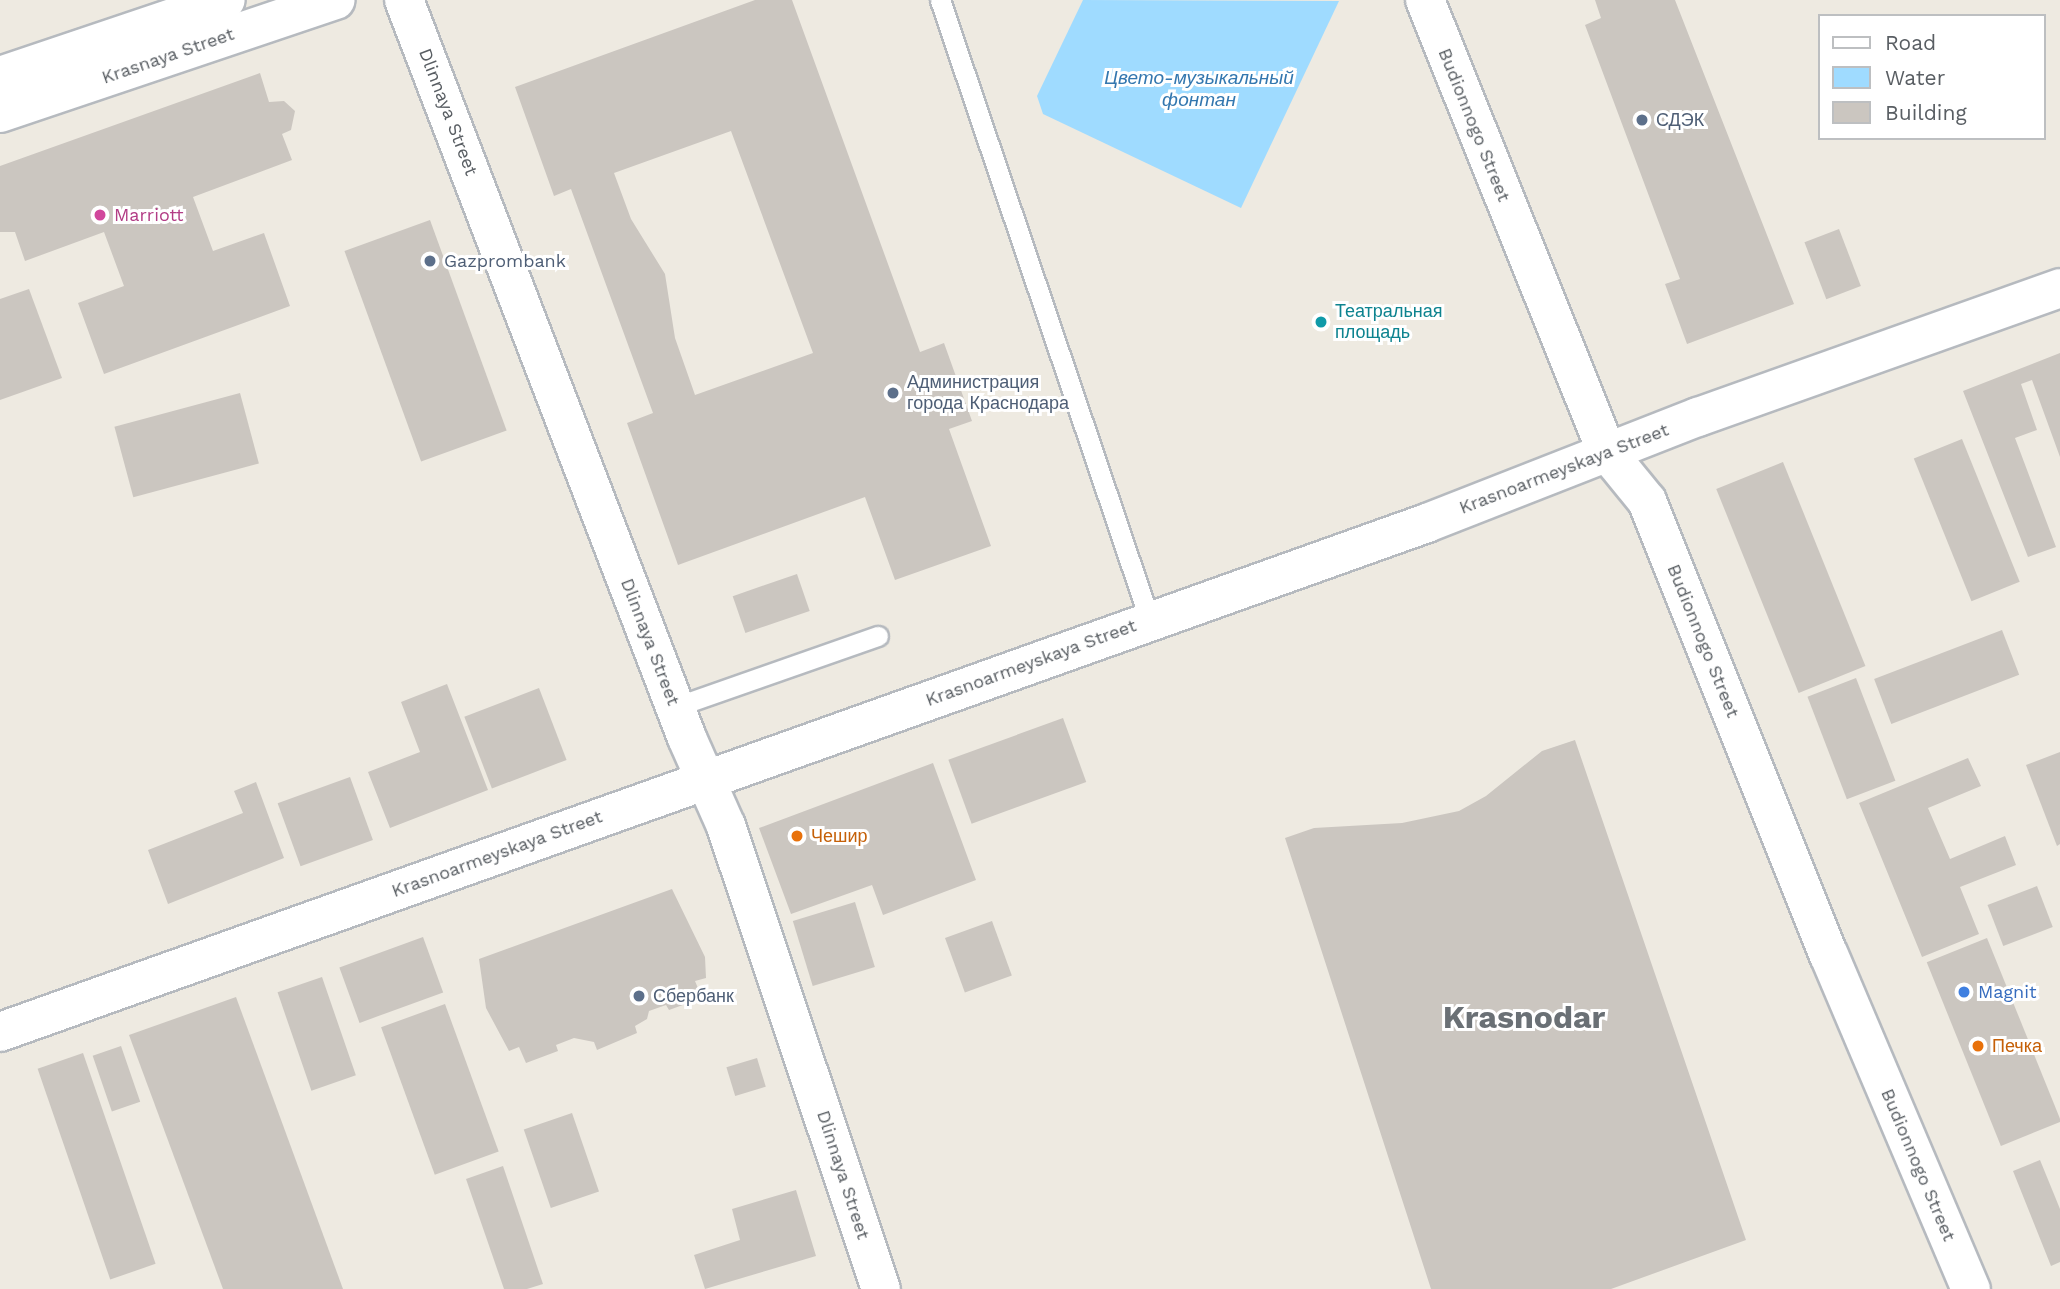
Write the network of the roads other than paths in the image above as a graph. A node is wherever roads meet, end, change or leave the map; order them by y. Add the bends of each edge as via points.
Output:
1 (226, 0) edge
2 (335, 0) edge
3 (404, 0) edge
4 (940, 0) edge
5 (1425, 0) edge
6 (0, 76) edge
7 (0, 113) edge
8 (2060, 288) edge
9 (1606, 452) junction
10 (1150, 621) junction
11 (878, 636) dead end
12 (675, 707) junction
13 (706, 780) junction
14 (0, 1032) edge
15 (881, 1289) edge
16 (1971, 1289) edge

1 - 6 street, Krasnaya Street
2 - 7 street, Krasnaya Street
3 - 12 street, Dlinnaya Street
4 - 10 lane
5 - 9 street, Budionnogo Street
8 - 9 street, Krasnoarmeyskaya Street
9 - 10 street, Krasnoarmeyskaya Street via 1427,523
9 - 16 street, Budionnogo Street via 1647,501 1829,955
10 - 13 street, Krasnoarmeyskaya Street
11 - 12 lane
12 - 13 street, Dlinnaya Street
13 - 14 street, Krasnoarmeyskaya Street
13 - 15 street, Dlinnaya Street via 731,839

